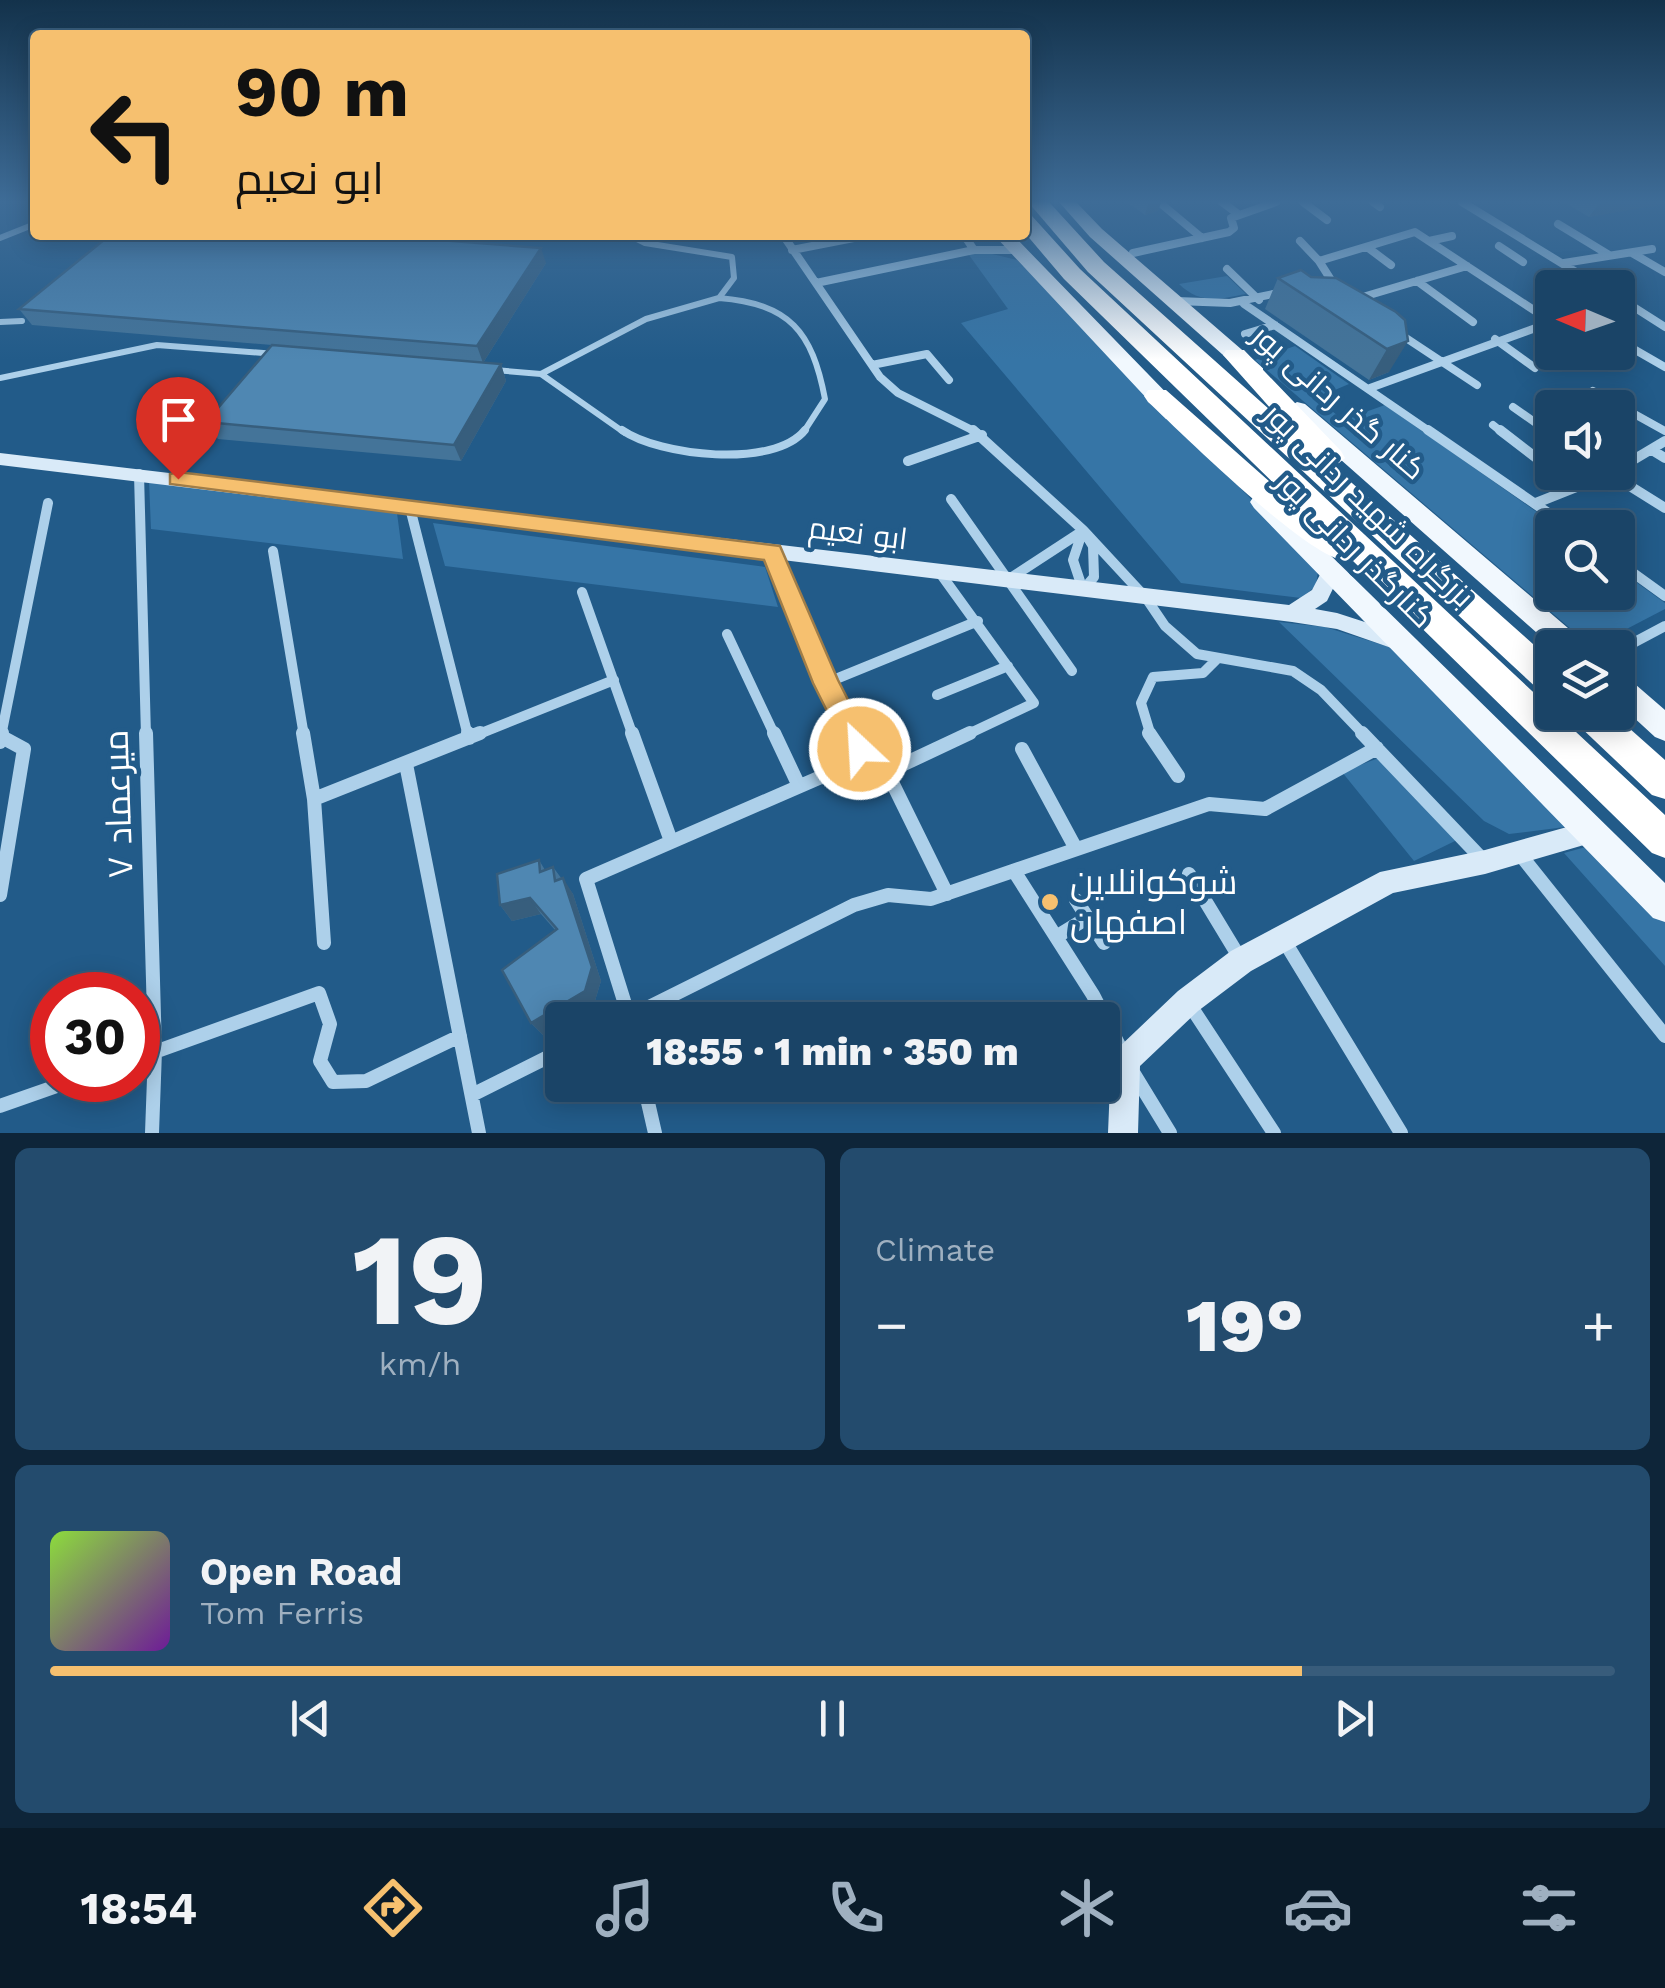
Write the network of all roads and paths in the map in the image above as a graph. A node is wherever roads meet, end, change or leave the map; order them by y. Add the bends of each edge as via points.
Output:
1 (728, 255) edge
2 (796, 255) edge
3 (958, 255) edge
4 (1024, 255) edge
5 (1038, 255) edge
6 (1088, 255) edge
7 (1124, 255) edge
8 (1313, 255) edge
9 (1339, 255) edge
10 (1378, 255) edge
11 (1450, 255) edge
12 (1514, 255) edge
13 (1550, 255) edge
14 (1616, 255) edge
15 (1637, 255) edge
16 (1610, 256) joint
17 (1319, 261) junction
18 (1522, 262) dead end
19 (1562, 263) junction
20 (1391, 265) dead end
21 (1468, 266) junction
22 (1227, 270) dead end
23 (1573, 270) edge
24 (1665, 272) edge
25 (1330, 280) junction
26 (1417, 281) junction
27 (816, 283) junction
28 (1316, 284) edge
29 (1301, 288) edge
30 (718, 298) junction
31 (1355, 299) junction
32 (1172, 300) junction
33 (1259, 300) junction
34 (1244, 304) junction
35 (1635, 308) edge
36 (1369, 311) edge
37 (1535, 313) edge
38 (22, 321) edge
39 (0, 322) edge
40 (1473, 322) dead end
41 (1275, 326) junction
42 (1535, 327) edge
43 (1665, 327) edge
44 (1396, 331) edge
45 (1495, 339) junction
46 (1240, 345) junction
47 (1635, 350) edge
48 (291, 355) edge
49 (1438, 360) junction
50 (872, 365) junction
51 (1665, 367) edge
52 (1534, 368) dead end
53 (483, 370) edge
54 (540, 374) junction
55 (0, 378) edge
56 (949, 380) dead end
57 (1477, 385) dead end
58 (1370, 388) junction
59 (1157, 396) junction
60 (1513, 406) dead end
61 (1635, 414) edge
62 (1535, 422) edge
63 (1493, 425) dead end
64 (1665, 431) edge
65 (982, 434) junction
66 (1665, 441) edge
67 (1652, 450) junction
68 (1535, 457) edge
69 (1665, 458) edge
70 (0, 459) edge
71 (1635, 460) edge
72 (908, 461) dead end
73 (138, 474) junction
74 (1635, 487) edge
75 (1567, 490) edge
76 (951, 499) dead end
77 (48, 503) dead end
78 (1536, 503) junction
79 (410, 508) junction
80 (1665, 508) edge
81 (1546, 510) edge
82 (1083, 530) junction
83 (273, 551) dead end
84 (772, 552) junction
85 (1331, 572) junction
86 (940, 573) junction
87 (1635, 574) edge
88 (1440, 580) junction
89 (1006, 581) junction
90 (1083, 590) junction
91 (582, 592) dead end
92 (1405, 593) junction
93 (1665, 596) edge
94 (1146, 598) junction
95 (1292, 614) junction
96 (978, 621) junction
97 (1665, 626) edge
98 (1554, 630) edge
99 (727, 634) dead end
100 (1635, 642) edge
101 (1402, 643) junction
102 (1218, 658) junction
103 (1008, 666) junction
104 (1535, 667) edge
105 (1072, 671) dead end
106 (614, 680) junction
107 (826, 683) junction
108 (937, 695) dead end
109 (1635, 701) edge
110 (1665, 728) edge
111 (1606, 730) edge
112 (1, 738) edge
113 (469, 738) junction
114 (1022, 748) dead end
115 (1377, 748) junction
116 (860, 749) junction
117 (406, 764) junction
118 (887, 772) junction
119 (1178, 776) dead end
120 (1665, 784) edge
121 (799, 786) junction
122 (314, 799) junction
123 (1592, 832) junction
124 (672, 840) junction
125 (1665, 840) edge
126 (1075, 846) junction
127 (1518, 852) junction
128 (1485, 862) junction
129 (1014, 870) junction
130 (1189, 874) dead end
131 (947, 894) junction
132 (0, 896) edge
133 (1076, 900) dead end
134 (1665, 906) edge
135 (1087, 918) junction
136 (1056, 937) junction
137 (1283, 938) junction
138 (324, 943) dead end
139 (1104, 944) dead end
140 (1241, 961) junction
141 (153, 972) edge
142 (623, 1002) edge
143 (661, 1002) edge
144 (1188, 1002) junction
145 (460, 1036) junction
146 (1665, 1036) edge
147 (160, 1050) edge
148 (545, 1058) edge
149 (1126, 1060) junction
150 (472, 1094) junction
151 (30, 1095) edge
152 (153, 1102) edge
153 (648, 1102) edge
154 (0, 1106) edge
155 (152, 1133) edge
156 (480, 1133) edge
157 (655, 1133) edge
158 (1124, 1133) edge
159 (1170, 1133) edge
160 (1274, 1133) edge
161 (1401, 1133) edge

1 - 30 lane via 734,278
2 - 27 street
3 - 27 street
4 - 59 main road, کنارگذر ردانی پور
5 - 92 highway, بزرگراه شهید ردانی پور via 1072,274
6 - 88 highway, بزرگراه شهید ردانی پور
7 - 32 main road, کنار گذر ردانی پور
8 - 17 street
9 - 17 street
10 - 20 street
11 - 21 street
12 - 18 street
13 - 19 street
14 - 16 street
15 - 24 street
16 - 19 street
17 - 25 street
19 - 23 street
21 - 26 street
21 - 37 street
22 - 33 street
25 - 28 street
25 - 31 street
26 - 31 street
26 - 40 street
27 - 50 street
29 - 33 street
30 - 54 lane via 646,319
30 - 54 lane via 752,299 782,310 819,358 825,399 802,436 754,455 695,454 628,435
31 - 36 street
32 - 34 street
32 - 46 main road, کنار گذر ردانی پور
33 - 34 street
34 - 41 street
35 - 43 street
38 - 39 lane
41 - 46 street
41 - 58 street
42 - 45 street
44 - 49 street
45 - 49 street
45 - 52 street
46 - 88 highway
46 - 98 main road, کنار گذر ردانی پور
47 - 51 street
48 - 55 lane via 156,344
49 - 57 street
49 - 58 street
50 - 56 street via 928,354
50 - 65 street via 898,392
53 - 54 lane
58 - 78 street
59 - 85 main road, کنارگذر ردانی پور
59 - 92 highway via 1290,516
60 - 62 street
61 - 64 street
63 - 68 street
65 - 72 street
65 - 82 street
66 - 67 street
67 - 69 street
67 - 71 street
70 - 73 main road, ابو نعیم
73 - 79 main road, ابو نعیم
73 - 141 street, میرعماد ۷
74 - 80 street
75 - 78 street
76 - 89 street
77 - 112 street
78 - 81 street
79 - 84 main road, ابو نعیم
79 - 113 street
82 - 89 street
82 - 90 street via 1074,542 1073,570
82 - 90 street via 1093,546 1094,577
82 - 94 street
83 - 122 street
84 - 86 main road, ابو نعیم
84 - 107 street
85 - 95 main road via 1320,596
85 - 101 main road, کنارگذر ردانی پور
86 - 89 main road, ابو نعیم
86 - 96 street
87 - 93 street
88 - 104 highway, بزرگراه شهید ردانی پور
89 - 90 main road, ابو نعیم
89 - 105 street
90 - 94 main road, ابو نعیم
91 - 106 street
92 - 125 highway, بزرگراه شهید ردانی پور
94 - 95 main road, ابو نعیم
94 - 102 street via 1181,642
95 - 101 main road, ابو نعیم
96 - 103 street
96 - 107 street
97 - 100 street
99 - 121 street
101 - 123 main road, کنارگذر ردانی پور
102 - 115 street via 1292,671 1321,690
102 - 119 street via 1203,673 1153,676 1139,693 1137,710
103 - 108 street
103 - 118 street via 1034,703
106 - 113 street
106 - 124 street
107 - 116 street
109 - 110 main road
111 - 120 highway
112 - 132 street via 24,749 24,762
113 - 117 street
114 - 126 street
115 - 126 street via 1264,809 1210,804
115 - 128 street
116 - 118 street
116 - 121 street via 852,763
117 - 122 street
117 - 145 street
118 - 131 street
121 - 124 street
122 - 138 street
123 - 127 main road
123 - 134 main road, کنارگذر ردانی پور
124 - 142 street via 586,879
126 - 129 street
127 - 128 main road
127 - 146 street
128 - 137 main road via 1389,881
129 - 131 street
129 - 136 street
130 - 140 street
131 - 143 street via 931,900 888,895 854,904
133 - 135 street
135 - 136 street
135 - 139 street
136 - 149 street
137 - 140 main road
137 - 161 street
140 - 144 main road
144 - 149 main road
144 - 160 street
145 - 147 street via 366,1080 333,1082 320,1061 330,1024 319,993
145 - 150 street
148 - 150 street
149 - 158 main road
149 - 159 street
150 - 156 street
151 - 154 street
152 - 155 street, میرعماد ۷
153 - 157 street

